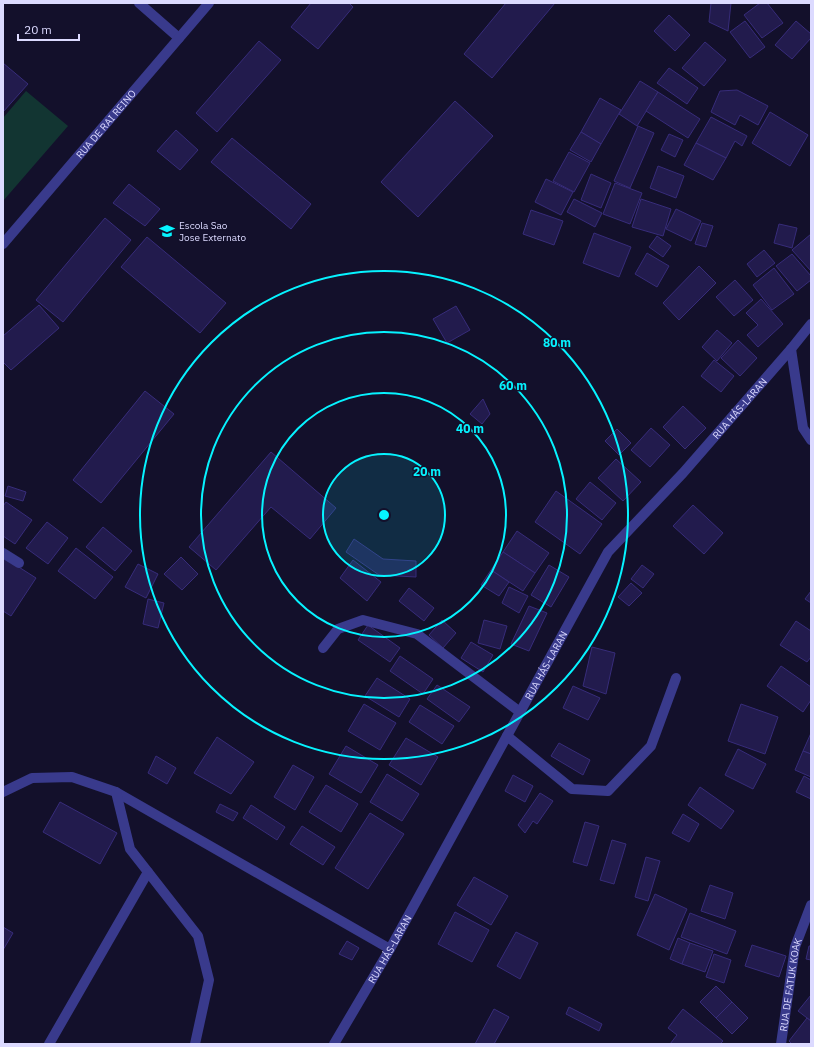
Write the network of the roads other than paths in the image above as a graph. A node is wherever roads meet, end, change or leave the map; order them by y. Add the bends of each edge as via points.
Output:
1 (139, 3) edge
2 (209, 3) edge
3 (179, 38) junction
4 (4, 240) edge
5 (811, 324) edge
6 (792, 349) junction
7 (811, 440) edge
8 (3, 553) edge
9 (19, 563) dead end
10 (323, 648) dead end
11 (676, 678) dead end
12 (520, 712) junction
13 (507, 736) junction
14 (3, 792) edge
15 (116, 792) junction
16 (148, 872) junction
17 (811, 905) edge
18 (390, 948) junction
19 (49, 1044) edge
20 (196, 1044) edge
21 (334, 1044) edge
22 (781, 1044) edge

1 - 3 street
2 - 3 street, RUA DE RAI REINO
3 - 4 street, RUA DE RAI REINO
5 - 6 street, RUA HÁS-LARAN
6 - 7 street via 803,428
6 - 12 street, RUA HÁS-LARAN via 683,473 608,552
8 - 9 street
10 - 12 street via 338,629 363,620 417,634
11 - 13 street via 650,746 608,791 572,789
12 - 13 street, RUA HÁS-LARAN
13 - 18 street, RUA HÁS-LARAN
14 - 15 street via 32,778 72,777
15 - 16 street via 130,849
15 - 18 street
16 - 19 street
16 - 20 street via 198,936 204,955 208,980
17 - 22 street, RUA DE FATUK KOAK via 795,947
18 - 21 street, RUA HÁS-LARAN

